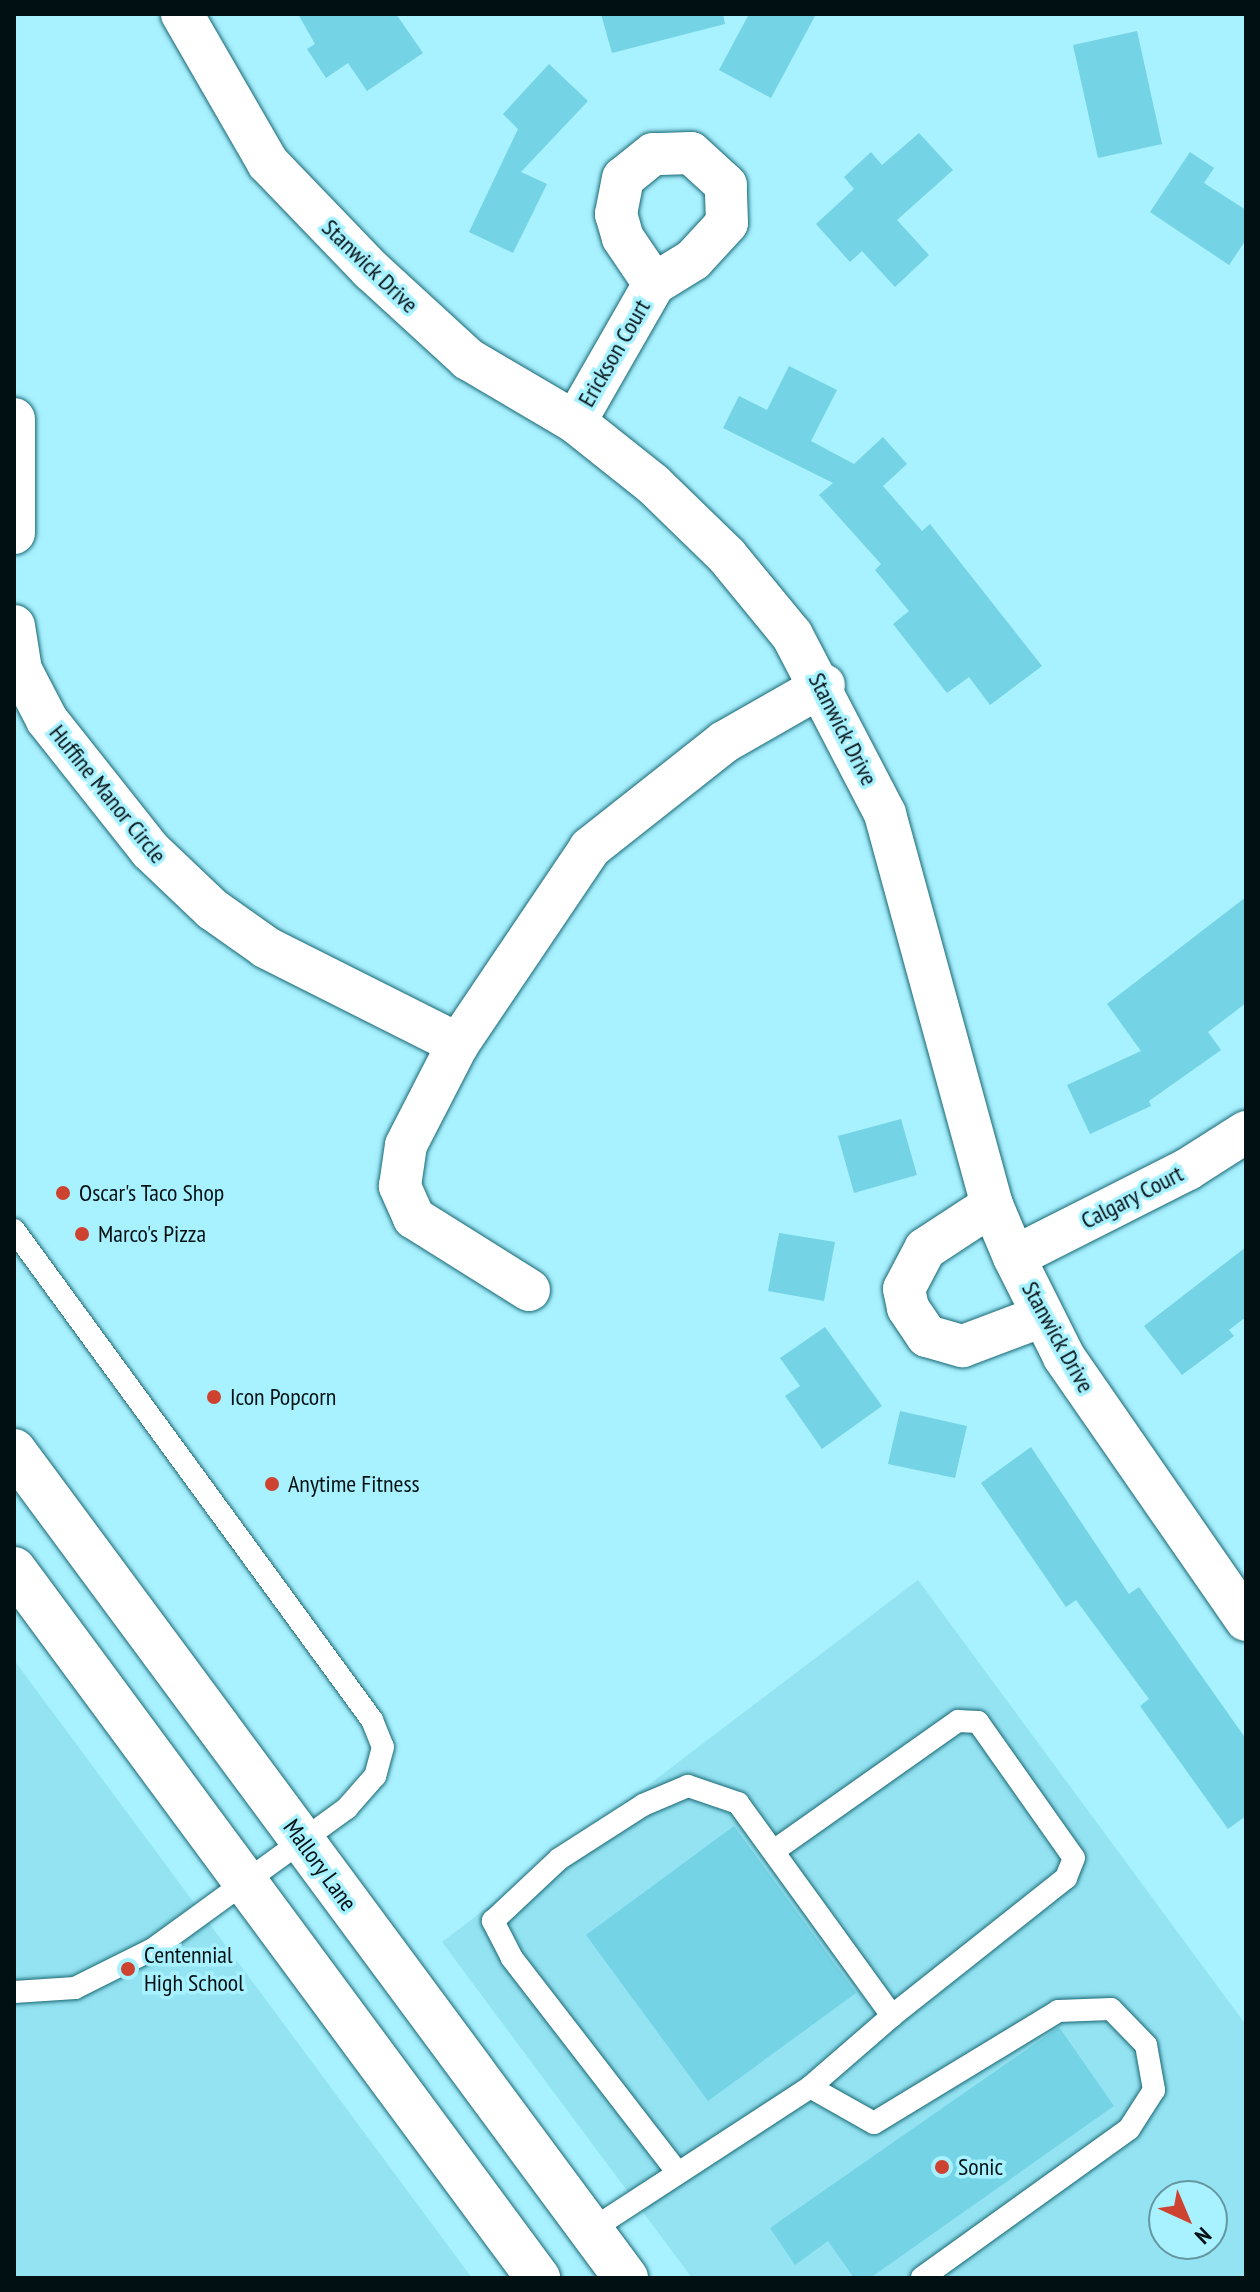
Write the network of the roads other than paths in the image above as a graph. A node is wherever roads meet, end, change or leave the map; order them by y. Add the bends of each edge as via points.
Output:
1 (182, 14) edge
2 (654, 284) dead end
3 (14, 419) edge
4 (575, 422) junction
5 (14, 533) edge
6 (14, 626) edge
7 (824, 685) junction
8 (458, 1044) junction
9 (1246, 1132) edge
10 (992, 1205) junction
11 (14, 1230) edge
12 (1014, 1257) junction
13 (529, 1290) dead end
14 (1043, 1316) junction
15 (14, 1451) edge
16 (14, 1569) edge
17 (1246, 1620) edge
18 (304, 1842) junction
19 (775, 1850) junction
20 (248, 1886) junction
21 (14, 1992) edge
22 (892, 2016) junction
23 (810, 2087) junction
24 (678, 2173) junction
25 (591, 2230) junction
26 (538, 2278) edge
27 (626, 2278) edge
28 (922, 2278) edge

1 - 4 street, Stanwick Drive via 268,163 468,359
2 - 4 street, Erickson Court
3 - 5 street
4 - 7 street, Stanwick Drive via 653,484 727,556 792,635
6 - 8 street, Huffine Manor Circle via 21,670 47,720 150,850 212,909 267,948
7 - 8 street via 724,742 590,848
7 - 10 street, Stanwick Drive via 885,814
8 - 13 street via 406,1145 400,1186 414,1218
9 - 12 street, Calgary Court via 1188,1169
10 - 12 street, Stanwick Drive
10 - 14 street via 925,1249 904,1289 908,1308 927,1336 963,1346
11 - 18 lane via 372,1720 383,1747 375,1776 347,1808
12 - 14 street, Stanwick Drive
14 - 17 street, Stanwick Drive via 1064,1357
15 - 18 main road, Mallory Lane
16 - 20 main road
18 - 20 lane
18 - 25 main road, Mallory Lane
19 - 22 lane
19 - 22 lane via 958,1721 978,1722 1022,1784 1074,1858 1066,1878
19 - 24 lane via 738,1803 688,1786 643,1805 559,1859 493,1921 512,1958
20 - 21 lane via 153,1949 75,1988
20 - 26 main road
22 - 23 lane
23 - 24 lane
23 - 28 lane via 874,2123 1058,2011 1111,2009 1146,2045 1154,2090 1129,2129
24 - 25 lane
25 - 27 main road, Mallory Lane

